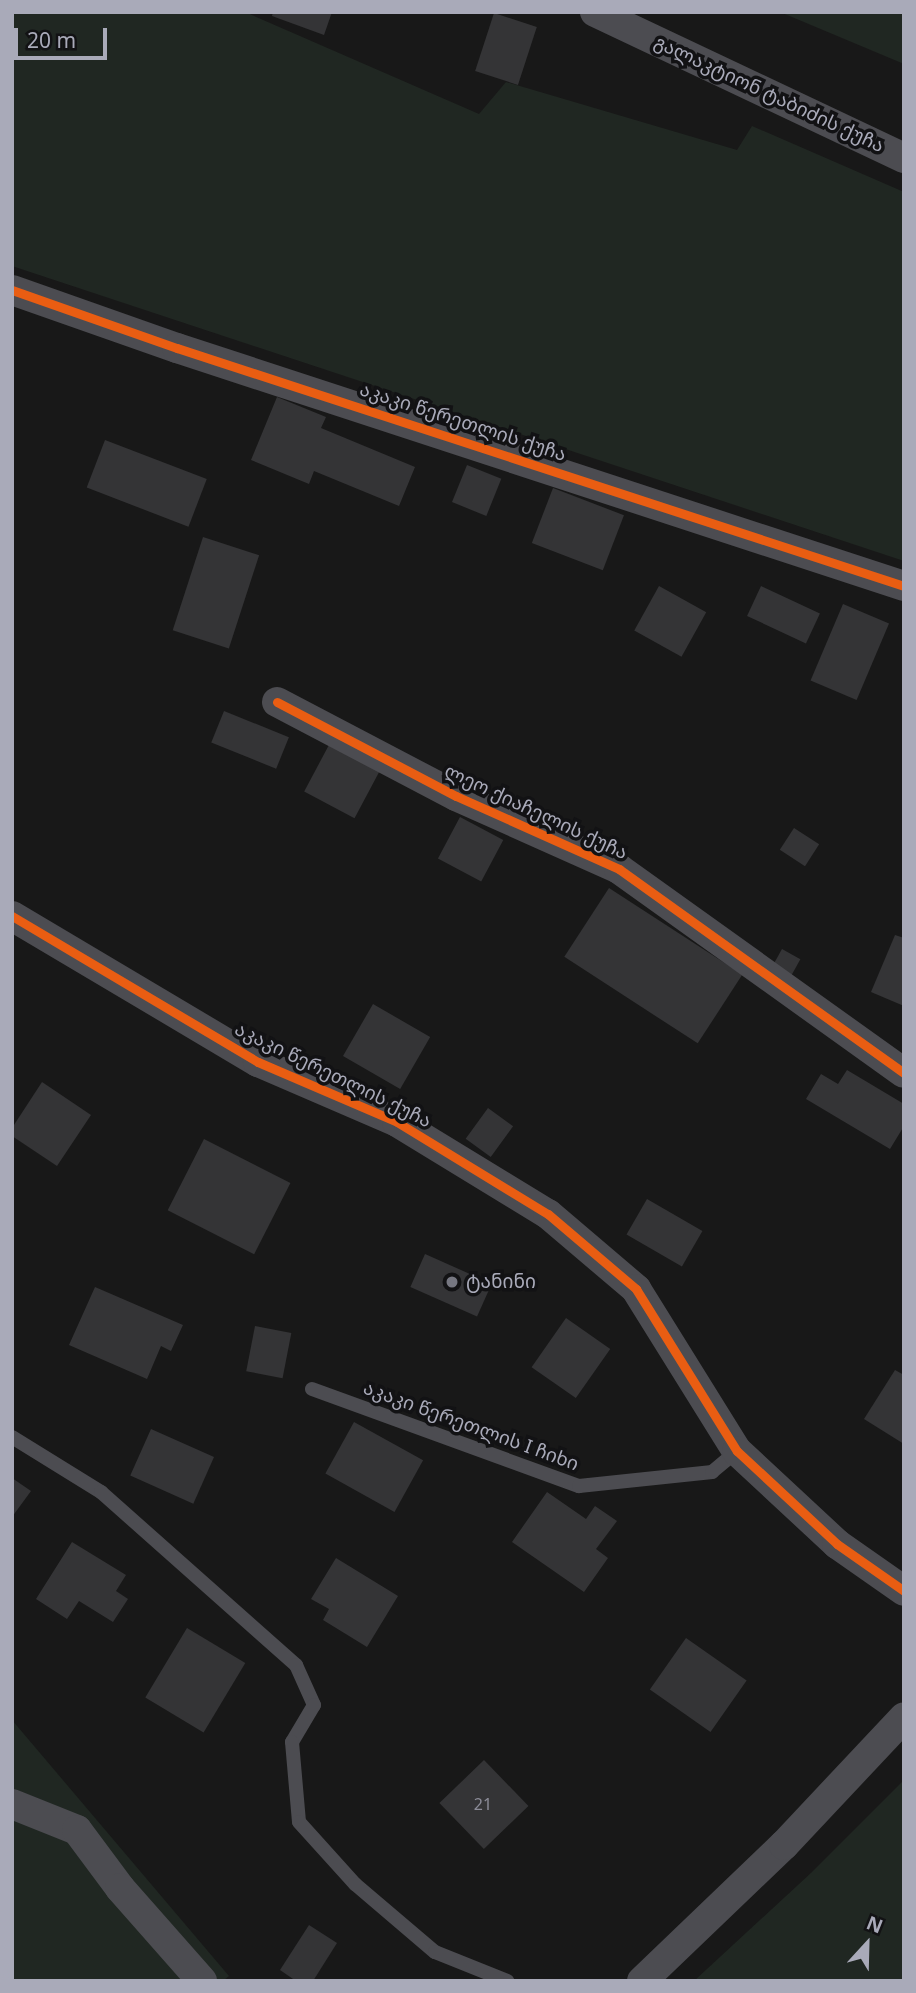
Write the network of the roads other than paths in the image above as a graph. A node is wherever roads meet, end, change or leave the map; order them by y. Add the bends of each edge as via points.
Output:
1 (596, 12) edge
2 (904, 158) edge
3 (12, 290) edge
4 (904, 586) edge
5 (277, 702) dead end
6 (12, 916) edge
7 (904, 1073) edge
8 (312, 1389) dead end
9 (12, 1437) edge
10 (737, 1451) junction
11 (904, 1591) edge
12 (904, 1717) edge
13 (12, 1804) edge
14 (202, 1981) edge
15 (507, 1981) edge
16 (642, 1981) edge

1 - 2 street, გალაკტიონ ტაბიძის ქუჩა
3 - 4 street, აკაკი წერეთლის ქუჩა
5 - 7 street, ლეო ქიაჩელის ქუჩა via 456,796 619,869
6 - 10 street, აკაკი წერეთლის ქუჩა via 258,1062 397,1122 548,1214 636,1289
8 - 10 lane, აკაკი წერეთლის I ჩიხი via 579,1486 712,1472
9 - 15 lane via 101,1492 296,1665 314,1704 292,1742 299,1822 355,1884 435,1952
10 - 11 street, აკაკი წერეთლის ქუჩა via 837,1544
12 - 16 street via 784,1845
13 - 14 street via 77,1830 120,1888

